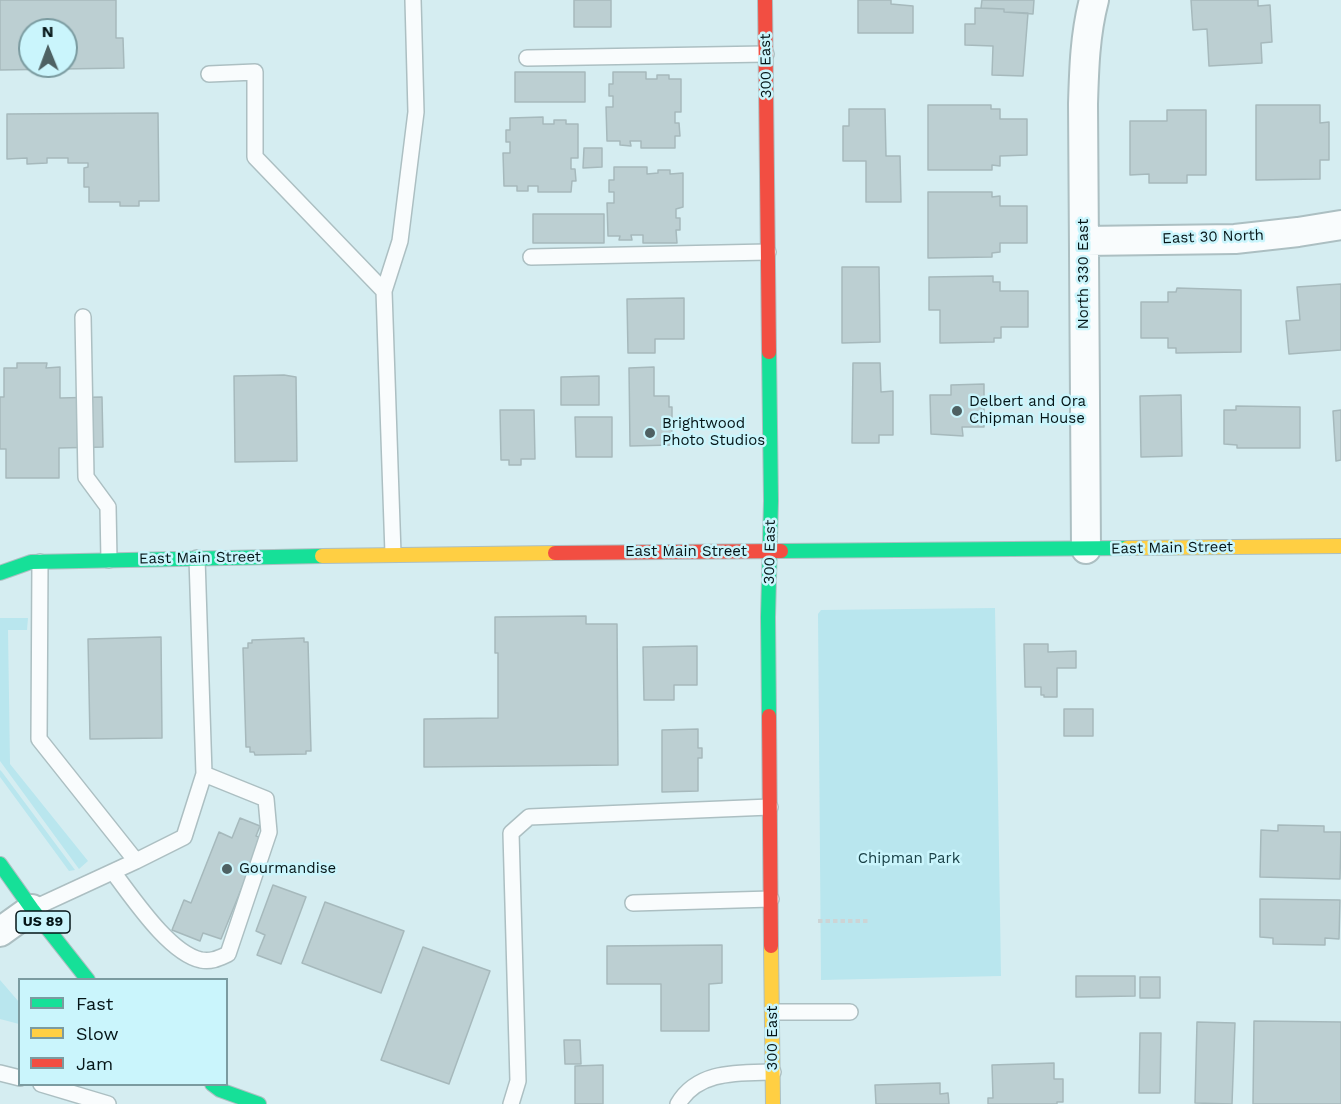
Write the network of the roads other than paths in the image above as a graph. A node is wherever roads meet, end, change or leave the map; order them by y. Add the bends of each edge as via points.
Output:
1 (413, 0) edge
2 (765, 0) edge
3 (1094, 0) edge
4 (766, 54) junction
5 (527, 58) dead end
6 (209, 74) dead end
7 (1341, 225) edge
8 (1084, 241) junction
9 (768, 252) junction
10 (531, 257) dead end
11 (384, 291) junction
12 (83, 317) dead end
13 (1341, 546) edge
14 (1086, 549) junction
15 (770, 551) junction
16 (15, 554) dead end
17 (393, 554) junction
18 (197, 558) junction
19 (109, 560) junction
20 (36, 562) junction
21 (0, 573) edge
22 (204, 774) junction
23 (770, 807) junction
24 (136, 861) junction
25 (0, 864) edge
26 (114, 872) junction
27 (771, 899) junction
28 (633, 903) dead end
29 (32, 909) junction
30 (0, 932) edge
31 (86, 978) edge
32 (773, 1012) junction
33 (850, 1012) dead end
34 (773, 1072) junction
35 (0, 1073) edge
36 (18, 1078) edge
37 (48, 1086) edge
38 (217, 1093) edge
39 (108, 1104) edge
40 (259, 1104) edge
41 (511, 1104) edge
42 (678, 1104) edge
43 (773, 1104) edge

1 - 11 lane via 416,112 400,241
2 - 4 main road, 300 East
3 - 8 street, North 330 East via 1084,63
4 - 5 lane
4 - 9 main road, 300 East
6 - 11 lane via 255,72 255,157
7 - 8 street, East 30 North via 1235,239
8 - 14 street, North 330 East
9 - 10 lane
9 - 15 main road, 300 East
11 - 17 lane
12 - 19 lane via 86,477 108,507
13 - 14 main road, East Main Street
14 - 15 main road, East Main Street
15 - 17 main road, East Main Street
15 - 23 main road, 300 East
16 - 20 main road, East Main Street
17 - 18 main road, East Main Street
18 - 19 main road, East Main Street
18 - 22 lane
19 - 20 main road, East Main Street
20 - 21 main road, East Main Street
20 - 24 lane via 39,740
22 - 24 lane via 184,837
22 - 26 lane via 266,799 269,832 228,954 215,960 201,960 180,950 151,922
23 - 27 main road, 300 East
23 - 41 lane via 529,817 511,833 518,1081
24 - 26 lane
25 - 29 main road, US 89
26 - 29 lane
27 - 28 lane
27 - 32 main road, 300 East
29 - 30 street
29 - 31 main road, US 89
32 - 33 lane
32 - 34 main road, 300 East
34 - 42 lane via 728,1073 699,1082 684,1093
34 - 43 main road, 300 East
35 - 36 lane
37 - 39 lane
38 - 40 main road

